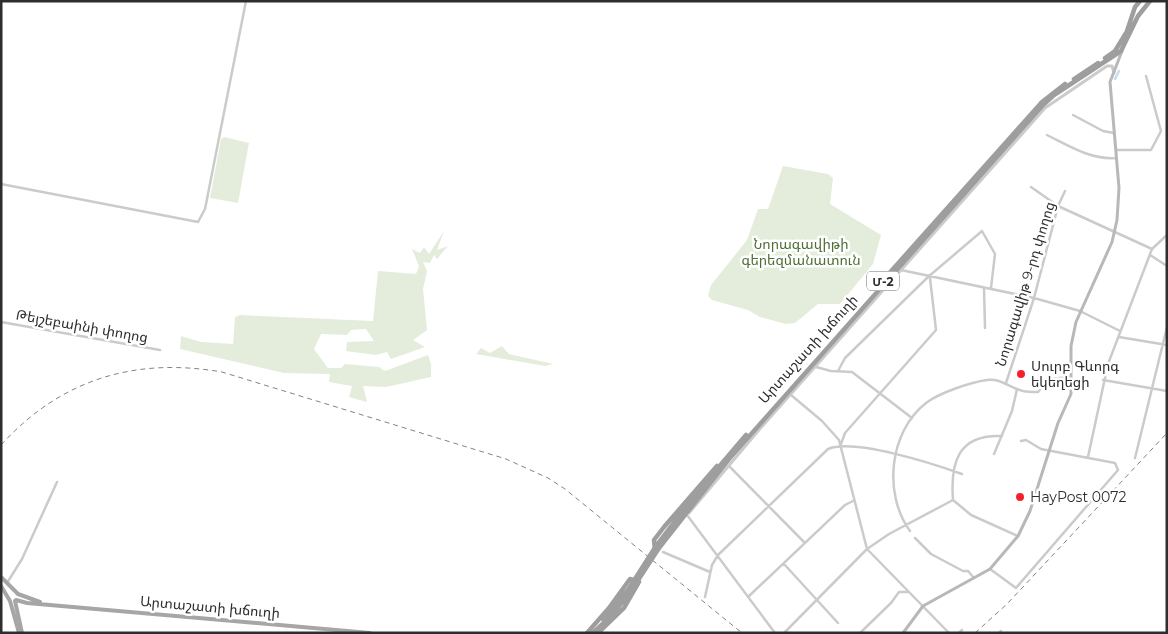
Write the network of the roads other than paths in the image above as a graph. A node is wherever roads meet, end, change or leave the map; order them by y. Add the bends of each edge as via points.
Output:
1 (246, 1) edge
2 (1140, 1) edge
3 (1150, 1) edge
4 (1134, 25) junction
5 (1126, 33) junction
6 (1124, 48) junction
7 (1114, 73) junction
8 (1146, 76) dead end
9 (1074, 115) dead end
10 (1114, 132) junction
11 (1047, 134) dead end
12 (1116, 150) junction
13 (1116, 158) junction
14 (1, 184) edge
15 (1031, 187) dead end
16 (1065, 191) dead end
17 (1058, 206) junction
18 (1114, 232) junction
19 (1167, 235) edge
20 (1152, 249) junction
21 (1150, 255) junction
22 (1167, 266) edge
23 (901, 270) junction
24 (929, 277) junction
25 (984, 288) junction
26 (991, 288) junction
27 (1034, 298) junction
28 (1080, 311) junction
29 (1, 322) edge
30 (1167, 326) edge
31 (985, 328) dead end
32 (1120, 330) junction
33 (1119, 337) junction
34 (1165, 344) edge
35 (160, 350) dead end
36 (816, 367) junction
37 (838, 371) junction
38 (1070, 377) junction
39 (1103, 380) junction
40 (1006, 383) junction
41 (1016, 388) junction
42 (1153, 388) junction
43 (1167, 391) edge
44 (880, 393) junction
45 (791, 395) junction
46 (912, 418) junction
47 (1002, 436) junction
48 (1021, 441) dead end
49 (840, 446) junction
50 (1050, 450) junction
51 (994, 454) dead end
52 (896, 455) junction
53 (1088, 457) junction
54 (1135, 458) dead end
55 (728, 466) junction
56 (954, 471) junction
57 (962, 474) dead end
58 (57, 482) dead end
59 (953, 500) junction
60 (854, 501) junction
61 (769, 506) junction
62 (687, 515) junction
63 (906, 525) junction
64 (910, 531) dead end
65 (1018, 536) junction
66 (915, 538) dead end
67 (805, 543) junction
68 (659, 549) junction
69 (867, 549) junction
70 (718, 555) junction
71 (784, 564) junction
72 (990, 569) junction
73 (710, 572) junction
74 (1, 577) edge
75 (975, 579) junction
76 (640, 582) junction
77 (7, 583) junction
78 (1, 586) edge
79 (13, 590) junction
80 (630, 590) junction
81 (908, 592) junction
82 (7, 594) junction
83 (18, 594) junction
84 (705, 597) dead end
85 (748, 597) junction
86 (816, 600) junction
87 (14, 601) junction
88 (47, 604) junction
89 (924, 606) junction
90 (838, 623) dead end
91 (962, 630) dead end
92 (20, 633) edge
93 (370, 633) edge
94 (587, 633) edge
95 (593, 633) edge
96 (598, 633) edge
97 (775, 633) edge
98 (784, 633) edge
99 (860, 633) edge
100 (903, 633) edge
101 (949, 633) edge
102 (959, 633) edge

1 - 14 street via 205,209 198,222
2 - 4 highway, Մ-2
2 - 5 highway, Մ-2
3 - 4 highway, Մ-2
4 - 6 highway, Մ-2
5 - 6 highway, Մ-2
5 - 68 highway, Արտաշատի խճուղի / Մ-2 via 1112,54 1042,102 727,457
6 - 7 main road
6 - 68 highway, Արտաշատի խճուղի / Մ-2 via 1043,105 746,440 677,522
7 - 10 main road via 1110,82
7 - 23 street, Արտաշատի խճուղի via 1112,66 1106,66 1044,108
8 - 12 street via 1161,131 1151,150
9 - 10 street via 1103,131
10 - 12 main road
11 - 13 street via 1085,154 1104,159
12 - 13 main road
13 - 18 main road via 1119,201
15 - 17 street
16 - 17 street, Նորագավիթ 9-րդ փողոց
17 - 18 street
17 - 27 street, Նորագավիթ 9-րդ փողոց
18 - 20 street
18 - 28 main road
19 - 20 street
20 - 21 street
21 - 22 street
21 - 32 street via 1125,325
23 - 24 street
23 - 36 street, Արտաշատի խճուղի
24 - 25 street
24 - 26 street via 982,231 995,254
24 - 37 street via 845,358
24 - 44 street via 936,330
25 - 26 street
25 - 31 street
26 - 27 street
27 - 28 street
27 - 40 street, Նորագավիթ 9-րդ փողոց
28 - 32 street
28 - 38 main road via 1071,346
29 - 35 street, Թեյշեբաինի փողոց
30 - 34 street
32 - 33 street
33 - 34 street
33 - 39 street
34 - 42 street
36 - 37 street
36 - 45 street, Արտաշատի խճուղի
37 - 44 street via 852,372
38 - 41 street via 1048,379 1038,392
38 - 50 main road via 1071,394
39 - 42 street
39 - 53 street
40 - 41 street
40 - 46 street via 986,380 964,386 928,402
41 - 47 street
42 - 43 street
42 - 54 street
44 - 46 street
44 - 49 street via 845,434
45 - 49 street via 822,421 837,437
45 - 55 street, Արտաշատի խճուղի
46 - 52 street
47 - 51 street
47 - 56 street via 984,436 968,441
48 - 50 street
49 - 52 street
49 - 60 street
49 - 61 street via 828,450
50 - 53 street
50 - 65 main road via 1030,511
52 - 56 street
52 - 63 street via 893,480 900,514
53 - 72 street via 1117,464 1117,474 1016,588
55 - 61 street
55 - 62 street, Արտաշատի խճուղի
56 - 57 street
56 - 59 street
58 - 77 street via 22,559
59 - 63 street
59 - 65 street via 971,516
60 - 67 street via 845,505
60 - 69 street
61 - 67 street
61 - 70 street
62 - 68 street, Արտաշատի խճուղի
62 - 70 street
63 - 64 street
63 - 69 street
65 - 72 main road
66 - 75 street via 931,554 968,571
67 - 71 street
68 - 73 street
68 - 76 street
68 - 80 highway, Արտաշատի խճուղի / Մ-2, bridge
69 - 81 street
69 - 86 street
70 - 73 street
70 - 85 street
71 - 85 street
71 - 86 street
72 - 75 main road
73 - 84 street
74 - 77 main road, Արտաշատի խճուղի
75 - 89 main road
76 - 94 highway via 630,579
76 - 96 highway via 624,608
77 - 79 main road, Արտաշատի խճուղի
78 - 82 main road
79 - 82 main road
79 - 83 main road, Արտաշատի խճուղի
80 - 94 highway, Արտաշատի խճուղի / Մ-2
80 - 95 highway, Արտաշատի խճուղի / Մ-2 via 613,614
81 - 89 street
81 - 99 street via 899,592
82 - 87 main road
83 - 87 main road
83 - 88 main road, Արտաշատի խճուղի
85 - 97 street
86 - 90 street
86 - 98 street
87 - 88 main road, Արտաշատի խճուղի
87 - 92 main road
88 - 93 main road, Արտաշատի խճուղի
89 - 100 main road
89 - 101 street
91 - 102 street

